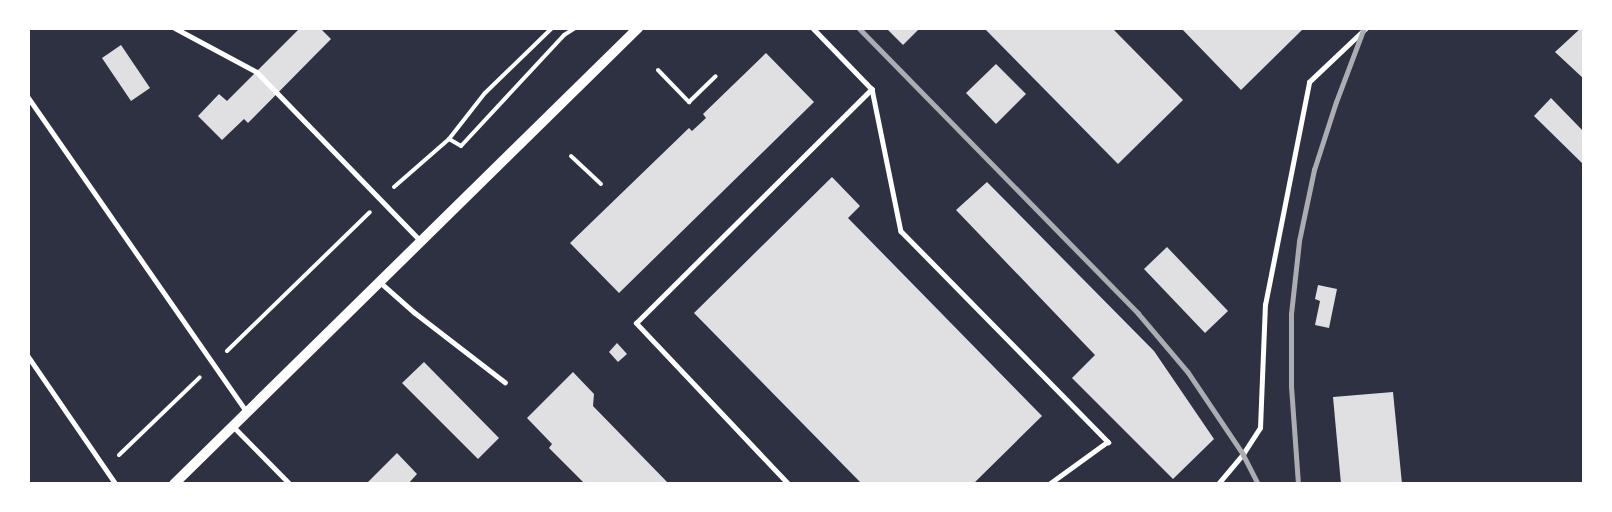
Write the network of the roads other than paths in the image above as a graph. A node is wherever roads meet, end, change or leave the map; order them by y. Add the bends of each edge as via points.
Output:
1 (175, 28) edge
2 (638, 28) edge
3 (813, 28) edge
4 (1366, 28) edge
5 (872, 89) junction
6 (28, 97) edge
7 (422, 242) junction
8 (381, 283) junction
9 (28, 356) edge
10 (505, 382) dead end
11 (247, 412) junction
12 (233, 426) junction
13 (116, 483) edge
14 (174, 483) edge
15 (290, 483) edge
16 (788, 483) edge
17 (1050, 483) edge
18 (1218, 483) edge

1 - 7 lane via 257,72
2 - 7 street
3 - 5 lane
4 - 18 lane via 1309,82 1264,305 1260,428
5 - 16 lane via 636,323
5 - 17 lane via 900,231 1108,442
6 - 11 lane
7 - 8 street
8 - 10 lane
8 - 11 street
9 - 13 lane
11 - 12 street
12 - 14 street
12 - 15 lane

